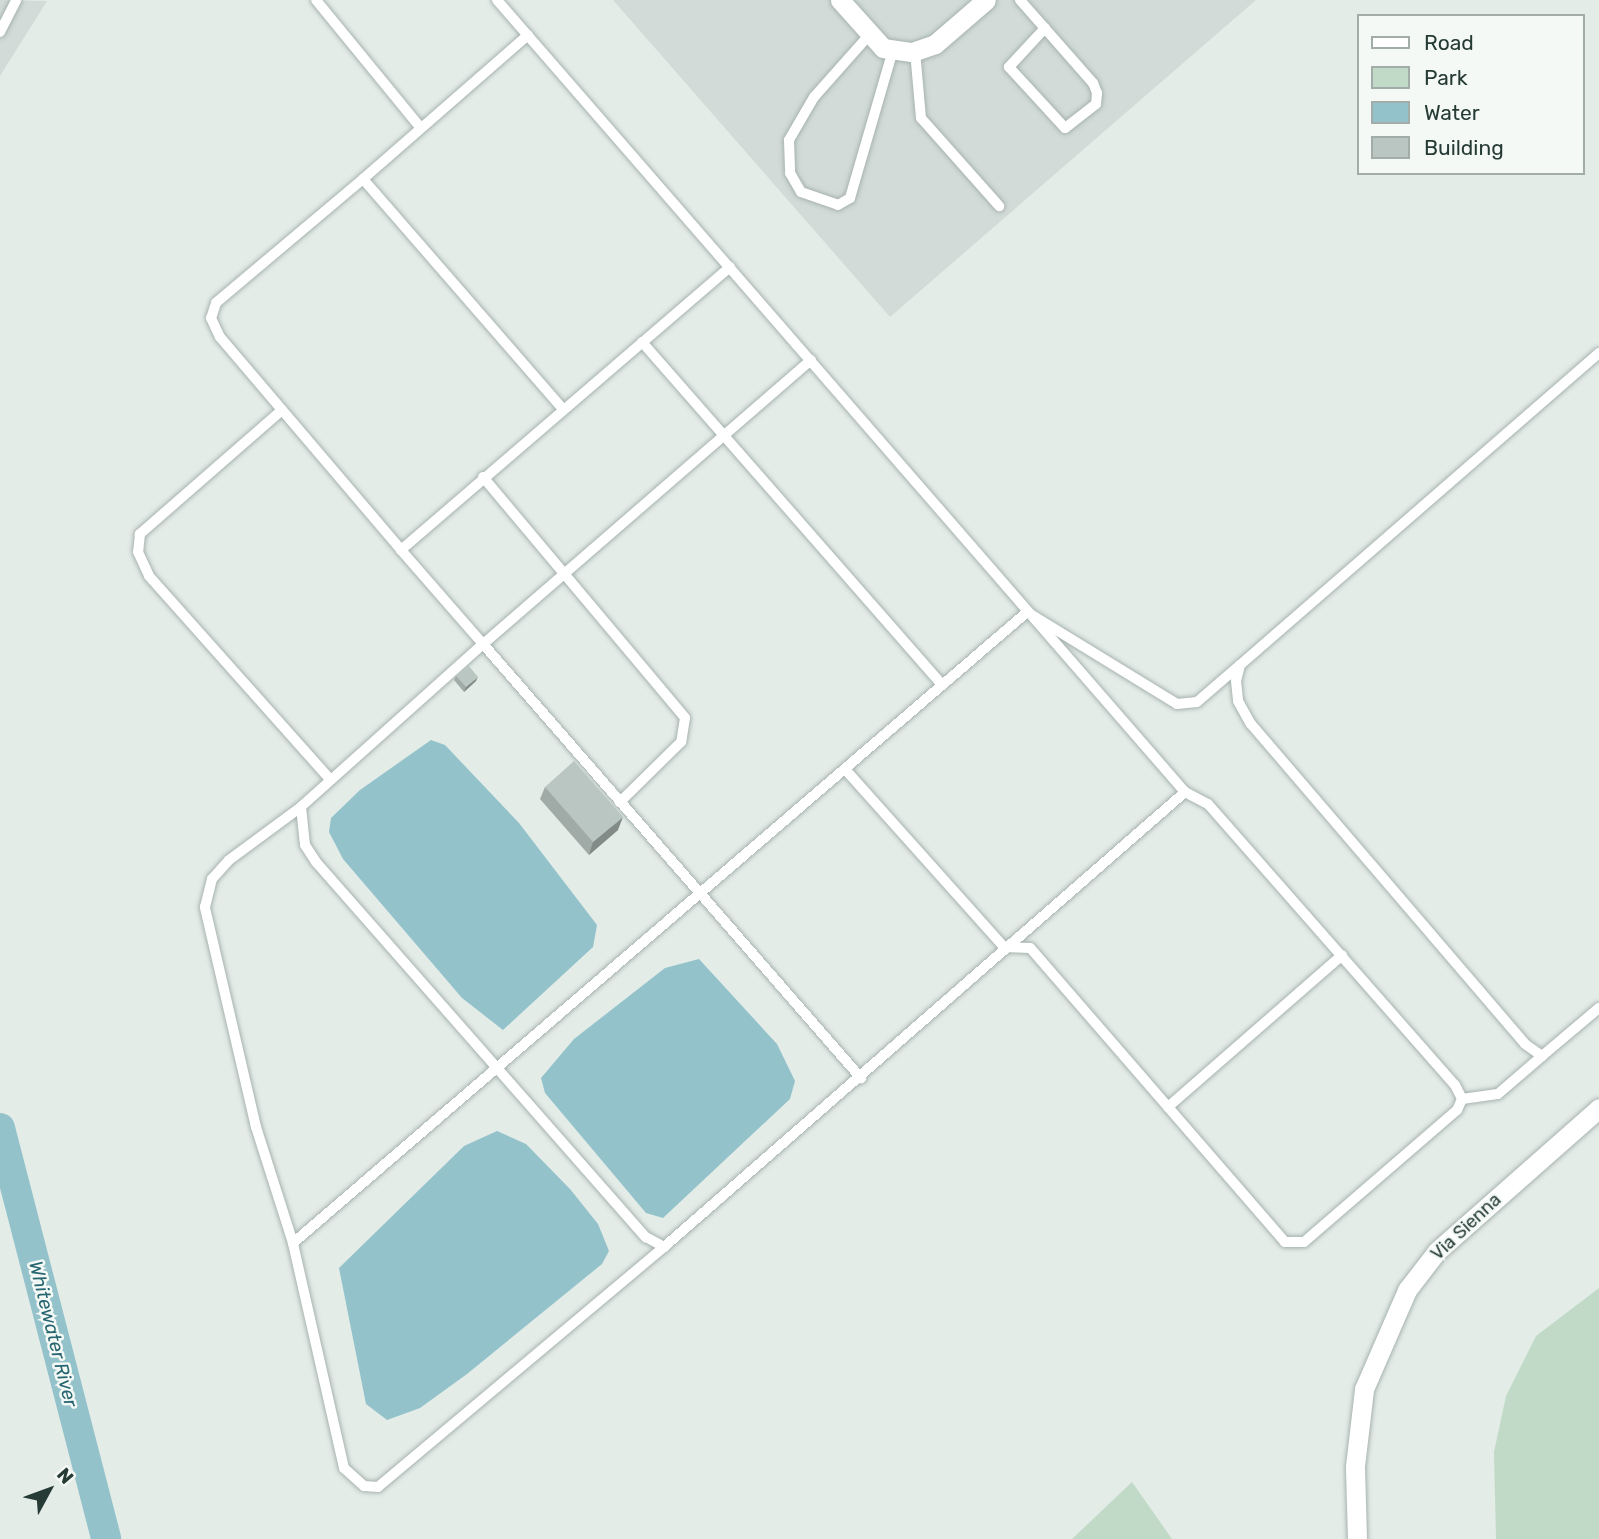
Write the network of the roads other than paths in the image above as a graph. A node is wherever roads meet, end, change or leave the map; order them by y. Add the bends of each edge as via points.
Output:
1 (16, 0) edge
2 (316, 0) edge
3 (497, 0) edge
4 (986, 0) edge
5 (1020, 0) edge
6 (845, 2) edge
7 (1045, 28) junction
8 (0, 32) edge
9 (528, 35) junction
10 (882, 44) junction
11 (915, 51) junction
12 (420, 127) junction
13 (363, 179) junction
14 (999, 206) dead end
15 (730, 267) junction
16 (642, 342) junction
17 (1599, 353) edge
18 (811, 360) junction
19 (562, 408) junction
20 (282, 410) junction
21 (726, 436) junction
22 (483, 477) junction
23 (401, 550) junction
24 (566, 573) junction
25 (1027, 612) junction
26 (483, 645) junction
27 (1240, 665) junction
28 (942, 685) junction
29 (846, 770) junction
30 (331, 780) junction
31 (1185, 792) junction
32 (620, 802) junction
33 (301, 807) junction
34 (702, 895) junction
35 (1004, 947) junction
36 (1342, 956) junction
37 (1599, 1008) edge
38 (1542, 1056) junction
39 (498, 1068) junction
40 (861, 1077) junction
41 (1462, 1099) junction
42 (1168, 1108) junction
43 (1599, 1108) edge
44 (293, 1243) junction
45 (664, 1247) junction
46 (1357, 1539) edge

1 - 8 lane
2 - 12 lane
3 - 9 lane
4 - 11 street via 935,44
5 - 7 lane
6 - 10 street
7 - 7 lane via 1097,93 1096,104 1065,128 1009,67
9 - 12 lane
9 - 15 lane
10 - 10 lane via 814,97 789,140 790,173 801,192 838,205 850,198
10 - 11 street
11 - 14 lane via 922,118
12 - 13 lane
13 - 19 lane
13 - 20 lane via 216,303 211,318 220,337
15 - 16 lane
15 - 18 lane
16 - 19 lane
16 - 21 lane
17 - 27 lane
18 - 21 lane
18 - 25 lane
19 - 22 lane
20 - 23 lane
20 - 30 lane via 140,534 138,552 149,576
21 - 24 lane
21 - 28 lane
22 - 23 lane
22 - 24 lane
23 - 26 lane
24 - 26 lane
24 - 32 lane via 685,718 681,742
25 - 27 lane via 1177,704 1197,702
25 - 28 lane
25 - 31 lane
26 - 30 lane
26 - 32 lane
27 - 38 lane via 1238,701 1251,724 1525,1044
28 - 29 lane
29 - 34 lane
29 - 35 lane
30 - 33 lane
31 - 35 lane
31 - 36 lane via 1208,804
32 - 34 lane
33 - 39 lane via 305,845 316,862
33 - 44 lane via 229,860 212,879 205,907 256,1127
34 - 39 lane
34 - 40 lane
35 - 40 lane
35 - 42 lane via 1030,948
36 - 41 lane
36 - 42 lane
37 - 38 lane
38 - 41 lane via 1498,1094
39 - 44 lane
39 - 45 lane via 646,1237
40 - 45 lane
41 - 42 lane via 1457,1111 1304,1242 1293,1244 1285,1242
43 - 46 street, Via Sienna via 1437,1251 1407,1290 1364,1389 1354,1466
44 - 45 lane via 344,1468 364,1486 378,1487

